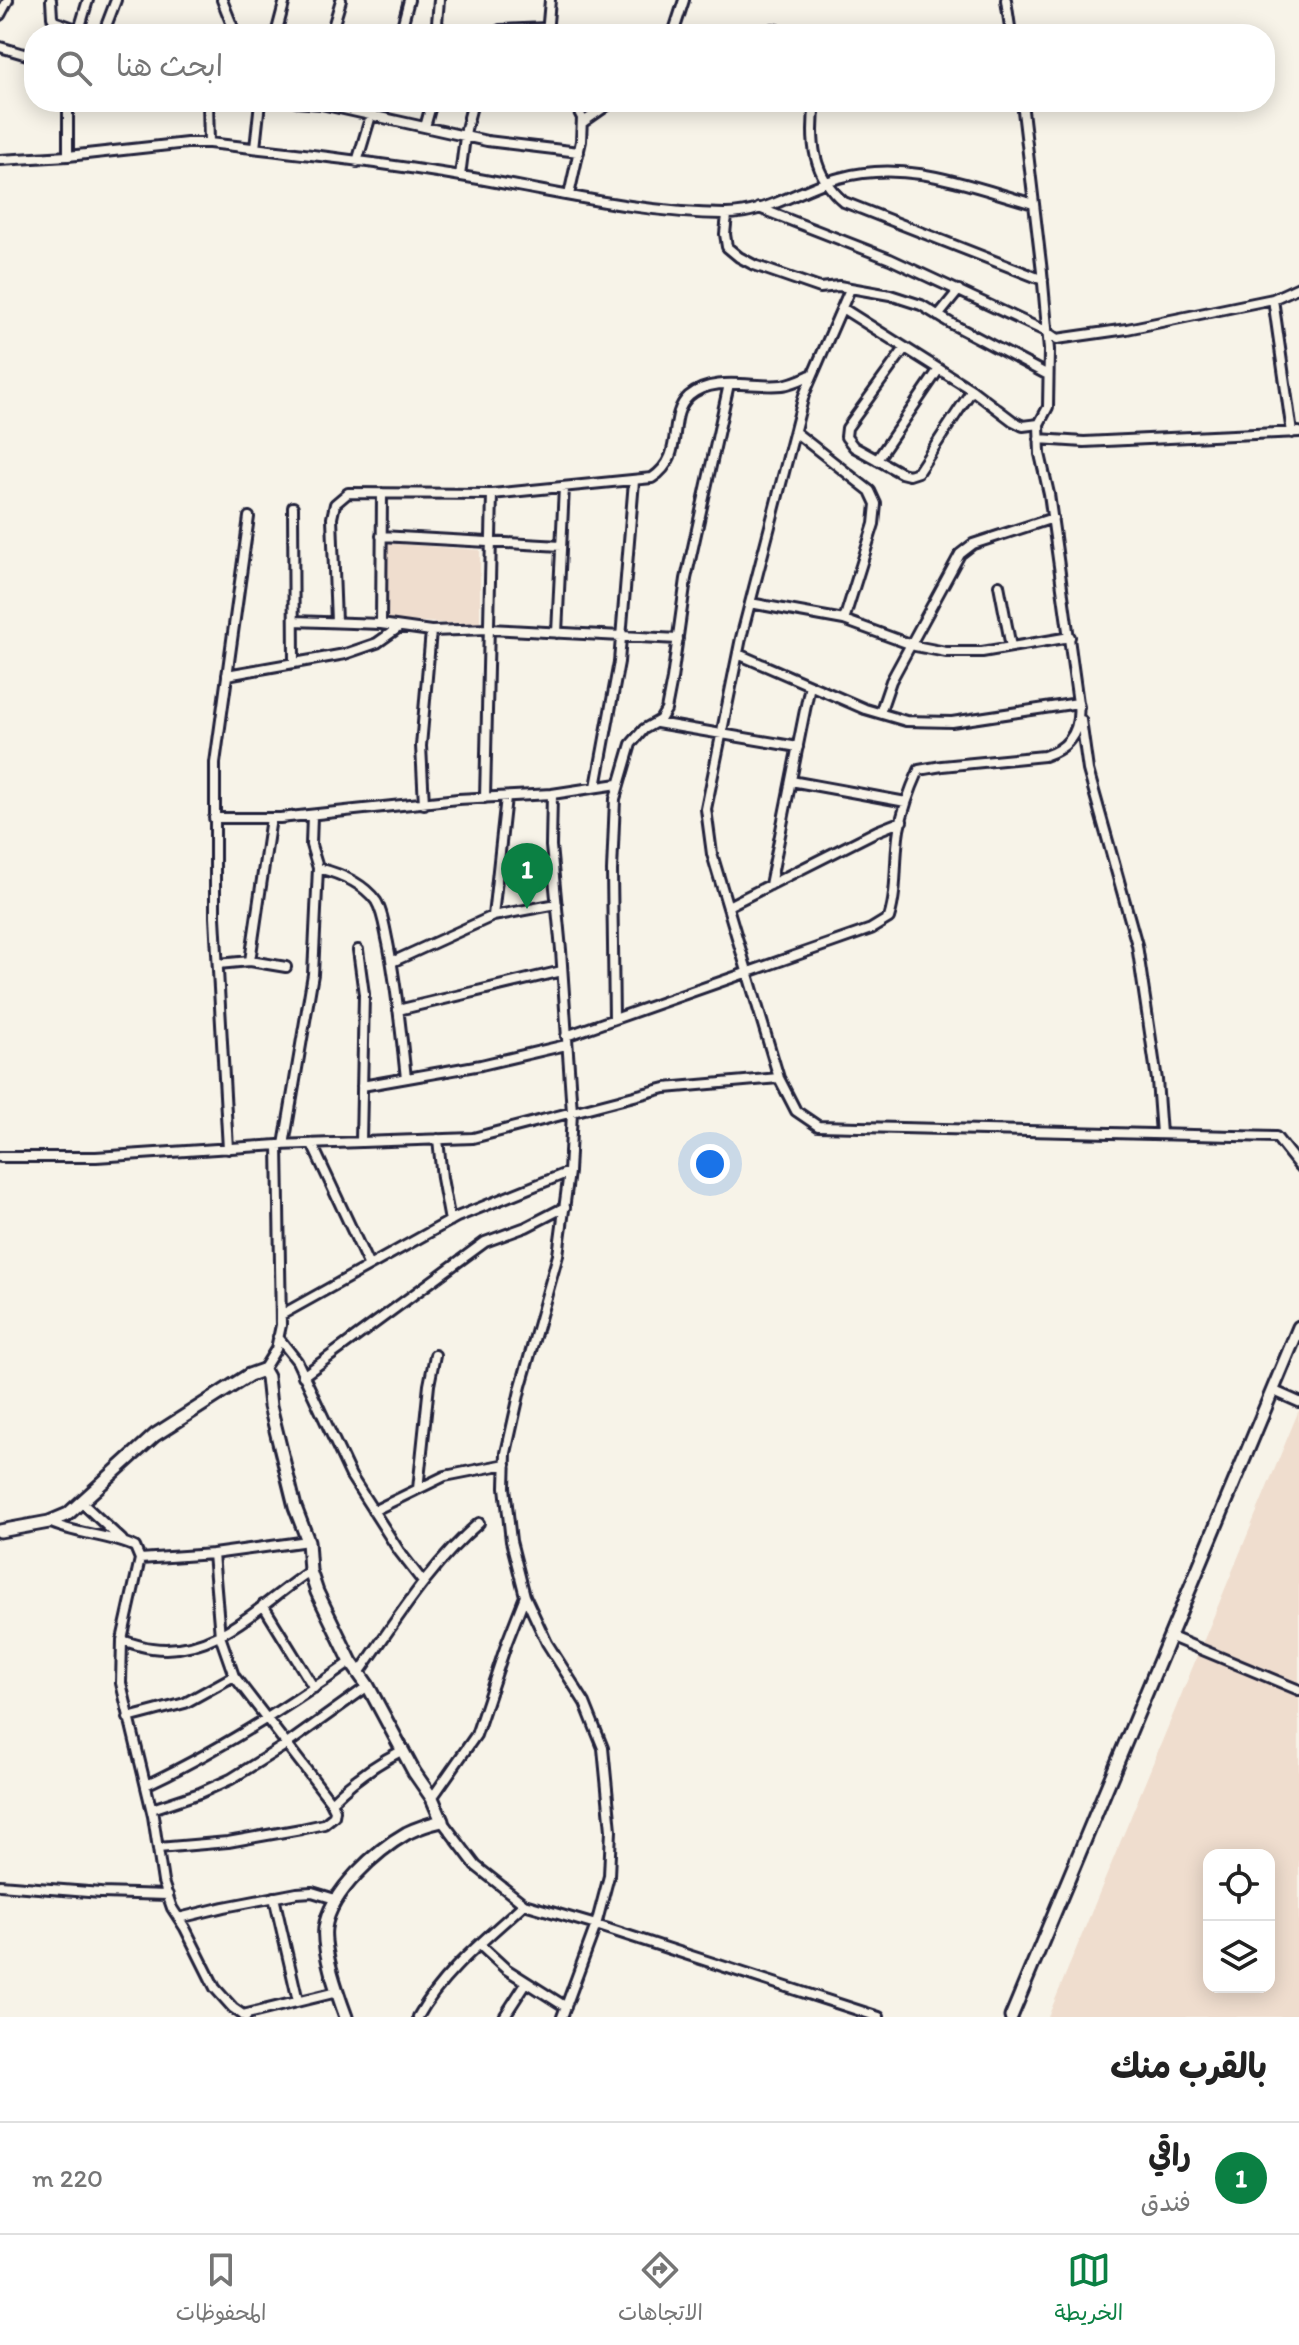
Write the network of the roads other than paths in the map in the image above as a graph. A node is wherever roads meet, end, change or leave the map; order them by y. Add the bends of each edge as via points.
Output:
1 (8, 0) edge
2 (51, 0) edge
3 (88, 0) edge
4 (116, 0) edge
5 (222, 0) edge
6 (285, 0) edge
7 (341, 0) edge
8 (409, 0) edge
9 (439, 0) edge
10 (550, 0) edge
11 (684, 0) edge
12 (1006, 0) edge
13 (0, 15) edge
14 (57, 24) edge
15 (81, 24) edge
16 (107, 24) edge
17 (232, 24) edge
18 (279, 24) edge
19 (334, 24) edge
20 (403, 24) edge
21 (438, 24) edge
22 (548, 24) edge
23 (676, 24) edge
24 (1010, 24) edge
25 (0, 47) edge
26 (24, 54) edge
27 (68, 112) edge
28 (208, 112) edge
29 (259, 112) edge
30 (362, 112) edge
31 (429, 112) edge
32 (471, 112) edge
33 (579, 112) edge
34 (598, 112) edge
35 (814, 112) edge
36 (1023, 112) edge
37 (371, 114) junction
38 (582, 123) junction
39 (425, 127) junction
40 (465, 136) junction
41 (209, 143) junction
42 (255, 148) junction
43 (579, 152) junction
44 (68, 156) junction
45 (0, 160) edge
46 (357, 162) junction
47 (460, 176) junction
48 (825, 182) junction
49 (569, 195) junction
50 (1034, 204) junction
51 (758, 208) junction
52 (727, 215) junction
53 (1043, 280) junction
54 (1299, 287) edge
55 (850, 289) junction
56 (959, 290) junction
57 (1273, 299) junction
58 (842, 308) junction
59 (938, 316) junction
60 (1047, 332) junction
61 (905, 348) junction
62 (939, 369) junction
63 (811, 375) junction
64 (1048, 375) junction
65 (729, 384) junction
66 (972, 390) junction
67 (1039, 424) junction
68 (795, 432) junction
69 (1296, 432) edge
70 (1039, 439) junction
71 (877, 460) junction
72 (634, 481) junction
73 (564, 487) junction
74 (382, 493) junction
75 (492, 494) junction
76 (293, 507) dead end
77 (249, 517) dead end
78 (1053, 518) junction
79 (381, 536) junction
80 (491, 543) junction
81 (561, 546) junction
82 (999, 585) dead end
83 (750, 603) junction
84 (844, 620) junction
85 (294, 621) junction
86 (336, 622) junction
87 (381, 624) junction
88 (398, 628) junction
89 (489, 629) junction
90 (431, 631) junction
91 (557, 633) junction
92 (621, 636) junction
93 (1070, 637) junction
94 (678, 639) junction
95 (910, 644) junction
96 (1011, 647) junction
97 (738, 654) junction
98 (294, 663) junction
99 (227, 675) junction
100 (810, 685) junction
101 (1078, 703) junction
102 (880, 713) junction
103 (656, 722) junction
104 (722, 733) junction
105 (798, 747) junction
106 (791, 781) junction
107 (618, 784) junction
108 (596, 787) junction
109 (552, 794) junction
110 (506, 797) junction
111 (485, 798) junction
112 (906, 802) junction
113 (424, 804) junction
114 (312, 815) junction
115 (214, 818) junction
116 (271, 818) junction
117 (902, 821) junction
118 (318, 868) junction
119 (770, 885) junction
120 (557, 904) junction
121 (728, 906) junction
122 (493, 916) junction
123 (358, 950) dead end
124 (250, 961) junction
125 (392, 962) junction
126 (218, 964) junction
127 (286, 967) dead end
128 (562, 971) junction
129 (748, 972) junction
130 (398, 1010) junction
131 (614, 1019) junction
132 (566, 1041) junction
133 (406, 1078) junction
134 (779, 1078) junction
135 (362, 1086) junction
136 (572, 1112) junction
137 (1161, 1134) junction
138 (438, 1139) junction
139 (361, 1142) junction
140 (312, 1144) junction
141 (281, 1145) junction
142 (228, 1149) junction
143 (0, 1157) edge
144 (1299, 1166) edge
145 (569, 1172) junction
146 (565, 1207) junction
147 (450, 1221) junction
148 (369, 1266) junction
149 (281, 1315) junction
150 (1299, 1327) edge
151 (278, 1337) junction
152 (435, 1355) dead end
153 (263, 1370) junction
154 (303, 1376) junction
155 (1272, 1390) junction
156 (1299, 1402) edge
157 (506, 1464) junction
158 (418, 1489) junction
159 (81, 1502) junction
160 (373, 1511) junction
161 (49, 1522) junction
162 (479, 1523) dead end
163 (0, 1531) edge
164 (123, 1541) junction
165 (308, 1541) junction
166 (213, 1554) junction
167 (140, 1559) junction
168 (310, 1571) junction
169 (423, 1582) junction
170 (525, 1596) junction
171 (263, 1605) junction
172 (220, 1636) junction
173 (1169, 1636) junction
174 (122, 1640) junction
175 (351, 1662) junction
176 (359, 1673) junction
177 (234, 1676) junction
178 (368, 1686) junction
179 (314, 1688) junction
180 (1299, 1690) edge
181 (128, 1718) junction
182 (266, 1718) junction
183 (287, 1744) junction
184 (403, 1750) junction
185 (146, 1785) junction
186 (432, 1798) junction
187 (331, 1802) junction
188 (152, 1809) junction
189 (442, 1821) junction
190 (158, 1848) junction
191 (0, 1885) edge
192 (168, 1895) junction
193 (274, 1897) junction
194 (335, 1899) junction
195 (524, 1904) junction
196 (179, 1918) junction
197 (596, 1925) junction
198 (480, 1945) junction
199 (526, 1983) junction
200 (337, 1992) junction
201 (298, 2001) junction
202 (566, 2007) junction
203 (245, 2016) edge
204 (346, 2017) edge
205 (418, 2017) edge
206 (504, 2017) edge
207 (562, 2017) edge
208 (879, 2017) edge
209 (1011, 2017) edge

1 - 13 street
2 - 14 street
3 - 15 street
4 - 16 street
5 - 17 street
6 - 18 street
7 - 19 street
8 - 20 street
9 - 21 street
10 - 22 street
11 - 23 street
12 - 24 street
25 - 26 street
27 - 44 street
28 - 41 street
29 - 42 street
30 - 37 street
31 - 39 street
32 - 40 street
33 - 38 street
34 - 38 street
35 - 48 street via 816,161
36 - 50 street
37 - 39 street
37 - 46 street
38 - 43 street
39 - 40 street
40 - 43 street
40 - 47 street
41 - 42 street
41 - 44 street
42 - 46 street
43 - 49 street
44 - 45 street
46 - 47 street
47 - 49 street
48 - 50 street via 879,170 926,174
48 - 51 street
48 - 53 street via 844,202
49 - 52 street
50 - 53 street
51 - 52 street
51 - 56 street
52 - 55 street via 727,247 739,257 820,288
53 - 60 street
54 - 57 street
55 - 58 street
55 - 59 street via 890,295
56 - 59 street
56 - 60 street
57 - 60 street via 1063,339
57 - 69 street
58 - 61 street
58 - 63 street
59 - 64 street
60 - 64 street
61 - 62 street
61 - 71 street via 847,428 846,437 854,447
62 - 66 street
62 - 71 street
63 - 65 street via 782,385
63 - 68 street
64 - 67 street via 1048,407
65 - 72 street via 690,396 682,407 665,470
65 - 94 street
66 - 67 street via 1023,426
66 - 71 street via 918,472 901,473
67 - 70 street
68 - 83 street
68 - 84 street via 870,491 876,504
69 - 70 street via 1084,442
70 - 78 street
72 - 73 street
72 - 92 street
73 - 75 street
73 - 81 street
74 - 75 street
74 - 79 street
74 - 86 street via 348,493 335,504
75 - 80 street
76 - 85 street
77 - 99 street
78 - 93 street
78 - 95 street via 973,544 960,554
79 - 80 street
79 - 87 street
80 - 81 street
80 - 89 street
81 - 91 street
82 - 96 street
83 - 84 street
83 - 97 street
84 - 95 street
85 - 86 street
85 - 98 street
86 - 87 street
87 - 88 street
88 - 90 street
88 - 98 street via 377,643 345,654
89 - 90 street
89 - 91 street
89 - 111 street
90 - 113 street via 421,746
91 - 92 street
92 - 94 street
92 - 108 street
93 - 96 street
93 - 101 street
94 - 103 street via 666,710
95 - 96 street via 946,652
95 - 102 street
97 - 100 street
97 - 104 street
98 - 99 street
99 - 115 street
100 - 102 street
100 - 105 street
101 - 102 street via 952,722 906,721
101 - 112 street via 1077,729 1057,752 919,770
101 - 137 street via 1088,770 1137,945
103 - 104 street
103 - 107 street via 631,744
104 - 105 street
104 - 121 street via 706,809 712,854
105 - 106 street
106 - 112 street
106 - 119 street
107 - 108 street
107 - 131 street via 612,871
108 - 109 street
109 - 110 street
109 - 120 street
110 - 111 street
110 - 122 street
111 - 113 street
112 - 117 street
113 - 114 street
114 - 116 street
114 - 118 street via 311,845
115 - 116 street
115 - 126 street
116 - 124 street
117 - 119 street
117 - 129 street via 889,918
118 - 125 street via 338,873 376,902
118 - 141 street via 313,974
119 - 121 street
120 - 122 street
120 - 128 street
121 - 129 street
122 - 125 street
123 - 135 street via 364,994
124 - 126 street
124 - 127 street
125 - 130 street
126 - 142 street
128 - 130 street
128 - 132 street
129 - 131 street
129 - 134 street
130 - 133 street
131 - 132 street
132 - 133 street via 481,1065
132 - 136 street
133 - 135 street
134 - 136 street via 665,1088
134 - 137 street via 796,1111 818,1126
135 - 139 street
136 - 138 street via 473,1138
136 - 145 street
137 - 144 street via 1276,1137
138 - 139 street
138 - 147 street
139 - 140 street
140 - 141 street
140 - 148 street
141 - 142 street
141 - 149 street
142 - 143 street
145 - 146 street
145 - 147 street
146 - 154 street via 485,1242
146 - 157 street
147 - 148 street
148 - 149 street
149 - 151 street
150 - 155 street
151 - 153 street
151 - 154 street
152 - 158 street
153 - 159 street via 155,1435
153 - 165 street
154 - 160 street
155 - 156 street
155 - 173 street
157 - 158 street via 445,1476
157 - 170 street via 511,1541
158 - 160 street
159 - 161 street
159 - 164 street
160 - 169 street
161 - 163 street
161 - 164 street
162 - 169 street
164 - 167 street via 135,1547
165 - 166 street
165 - 168 street
166 - 167 street
166 - 172 street
167 - 174 street
168 - 171 street
168 - 175 street
169 - 176 street
170 - 186 street via 476,1735
170 - 197 street via 585,1703 603,1748 611,1830 609,1876
171 - 172 street
171 - 179 street
172 - 174 street via 175,1649
172 - 177 street
173 - 180 street
173 - 209 street
174 - 181 street via 121,1683
175 - 176 street
175 - 179 street
176 - 178 street
177 - 181 street via 185,1703
177 - 182 street
178 - 183 street
178 - 184 street
179 - 182 street
181 - 185 street
182 - 183 street
182 - 185 street
183 - 187 street
183 - 188 street via 231,1779
184 - 186 street
184 - 187 street via 371,1767
185 - 188 street
186 - 189 street
187 - 190 street via 334,1816 324,1824 228,1842
188 - 190 street
189 - 194 street via 404,1835 372,1859
189 - 195 street via 476,1866
190 - 192 street
191 - 192 street
192 - 196 street
193 - 194 street via 312,1892
193 - 196 street
193 - 201 street
194 - 200 street via 324,1929
195 - 197 street
195 - 198 street
196 - 203 street via 215,1988
197 - 202 street
197 - 208 street
198 - 199 street
198 - 205 street via 433,1992
199 - 202 street
199 - 206 street
200 - 201 street
200 - 204 street
201 - 203 street
202 - 207 street

